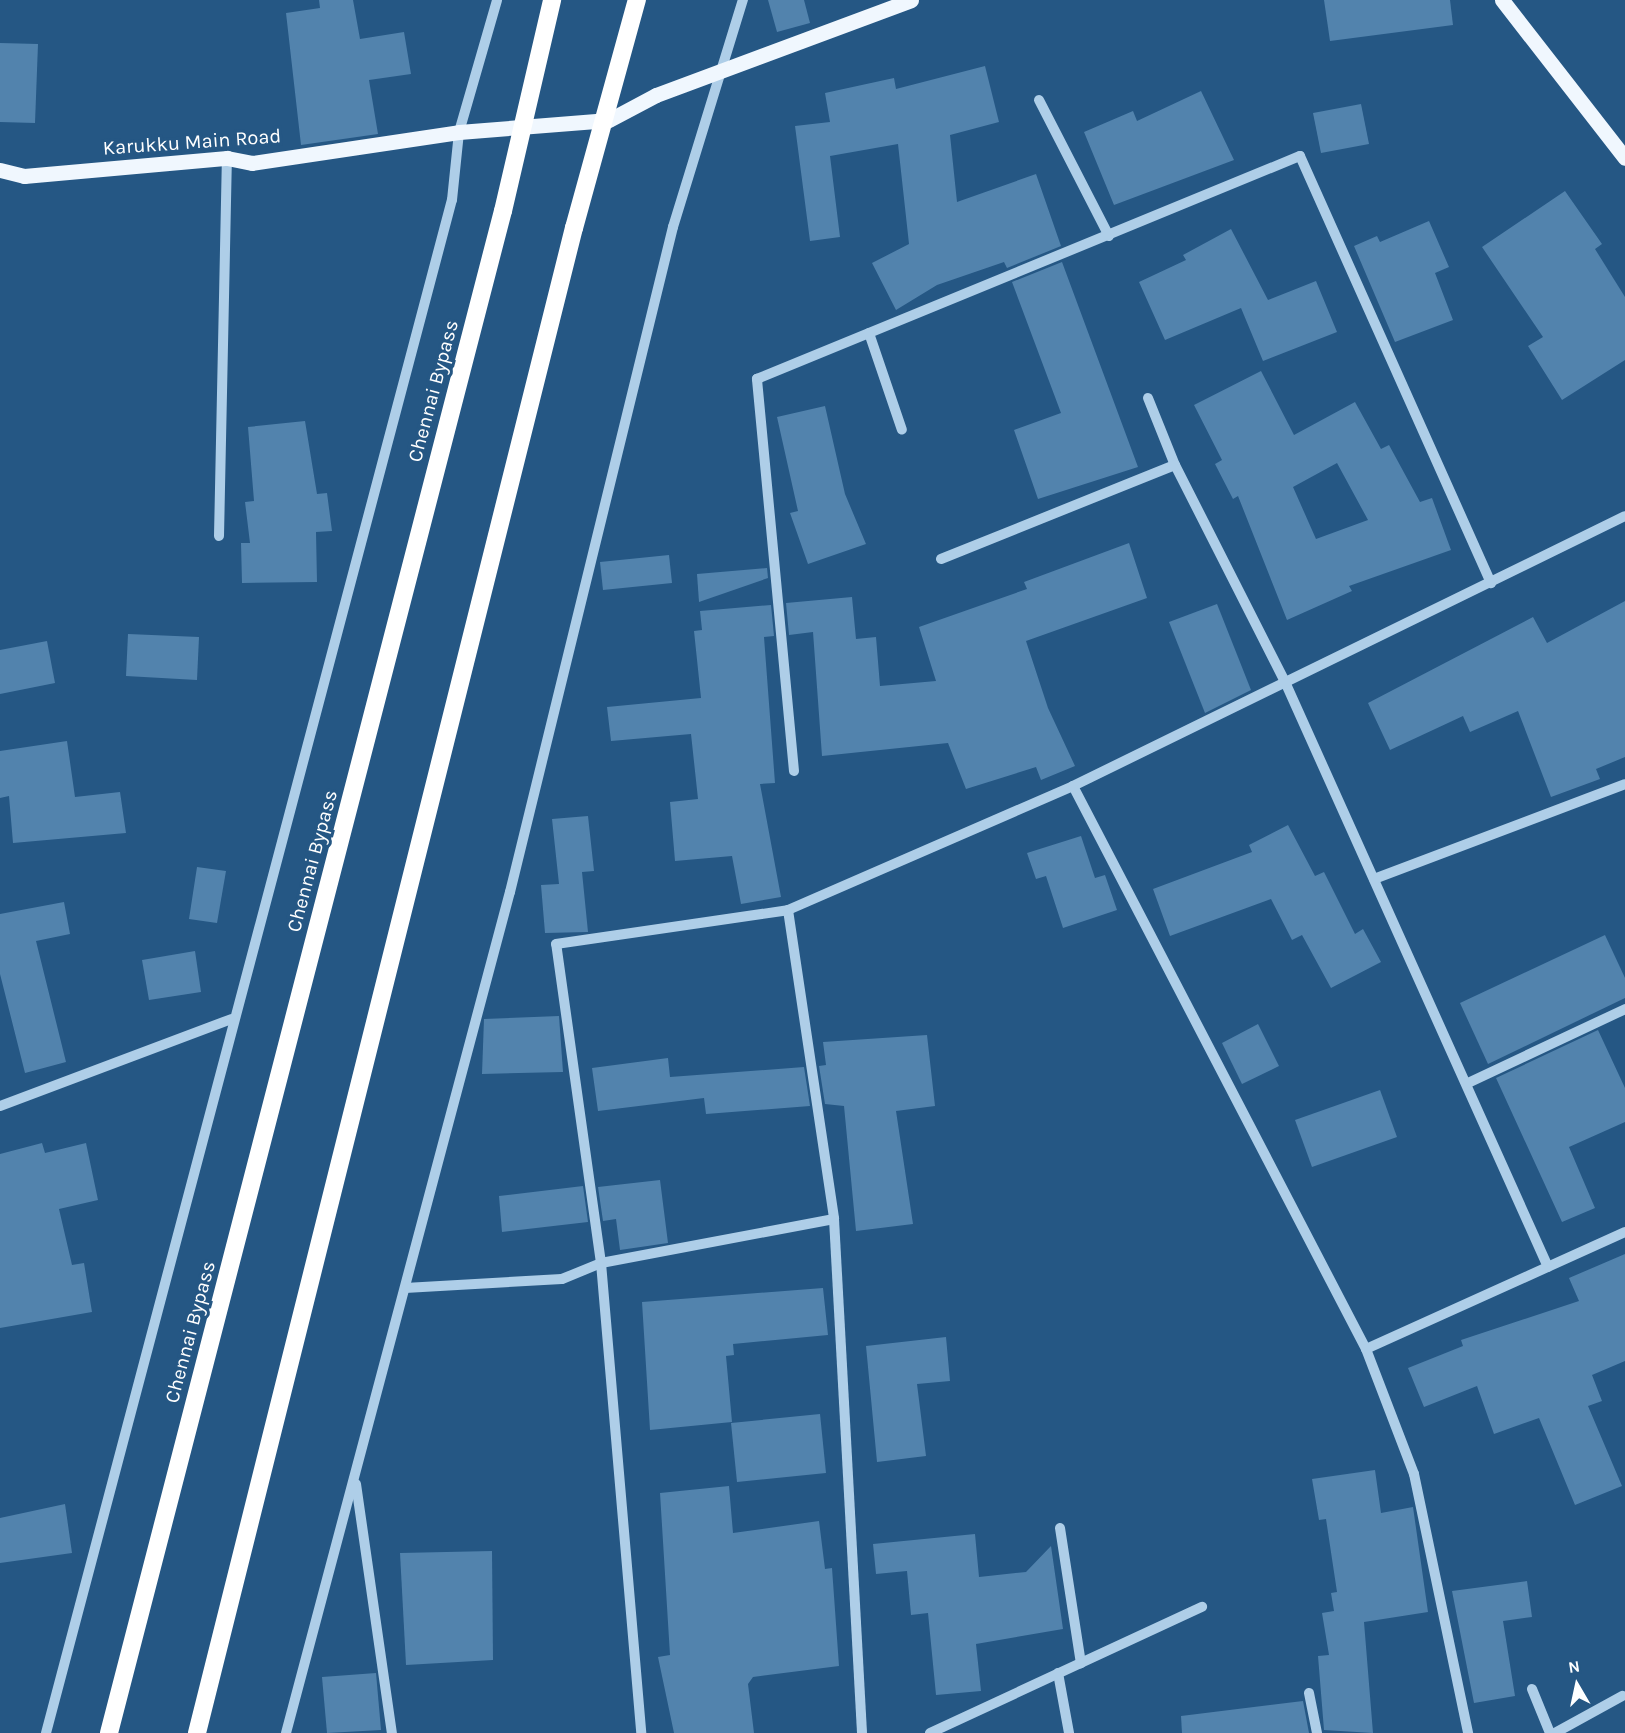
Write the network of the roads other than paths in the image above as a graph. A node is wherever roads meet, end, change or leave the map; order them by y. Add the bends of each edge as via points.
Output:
1 (497, 0) edge
2 (552, 0) edge
3 (637, 0) edge
4 (743, 0) edge
5 (911, 0) edge
6 (1502, 0) edge
7 (721, 71) junction
8 (1039, 100) dead end
9 (459, 132) junction
10 (227, 158) junction
11 (1625, 158) edge
12 (0, 170) edge
13 (1109, 236) junction
14 (870, 333) junction
15 (1148, 398) dead end
16 (902, 430) dead end
17 (1174, 465) junction
18 (1625, 516) edge
19 (219, 536) dead end
20 (941, 559) dead end
21 (1491, 583) junction
22 (1286, 684) junction
23 (794, 771) dead end
24 (1625, 784) edge
25 (1073, 786) junction
26 (1374, 879) junction
27 (788, 909) junction
28 (1625, 1009) edge
29 (231, 1019) junction
30 (1468, 1083) junction
31 (0, 1106) edge
32 (834, 1219) junction
33 (1625, 1232) edge
34 (601, 1263) junction
35 (1548, 1267) junction
36 (405, 1288) junction
37 (1366, 1349) junction
38 (356, 1477) junction
39 (1060, 1528) dead end
40 (1202, 1607) dead end
41 (1081, 1663) junction
42 (1058, 1673) junction
43 (1532, 1689) dead end
44 (1309, 1693) dead end
45 (1622, 1696) dead end
46 (46, 1733) edge
47 (109, 1733) edge
48 (197, 1733) edge
49 (286, 1733) edge
50 (392, 1733) edge
51 (641, 1733) edge
52 (862, 1733) edge
53 (930, 1733) edge
54 (1069, 1733) edge
55 (1317, 1733) edge
56 (1468, 1733) edge
57 (1550, 1733) edge
58 (1555, 1733) edge

1 - 9 street
2 - 47 highway, Chennai Bypass via 503,211
3 - 48 highway via 574,228
4 - 7 street
5 - 7 main road, Karukku Main Road
6 - 11 main road
7 - 9 main road, Karukku Main Road via 656,95 609,120
7 - 36 street via 674,228 510,892
8 - 13 street
9 - 10 main road, Karukku Main Road via 252,163
9 - 29 street via 452,200
10 - 12 main road, Karukku Main Road via 24,176
10 - 19 street
13 - 14 street
13 - 21 street via 1300,156
14 - 16 street
14 - 23 street via 758,379
15 - 17 street
17 - 20 street
17 - 22 street
18 - 21 street
21 - 22 street
22 - 25 street
22 - 26 street
24 - 26 street
25 - 27 street
25 - 37 street
26 - 30 street
27 - 32 street
27 - 34 street via 556,944
28 - 30 street
29 - 31 street
29 - 46 street
30 - 35 street
32 - 34 street
32 - 52 street
33 - 35 street
34 - 36 street via 562,1279
34 - 51 street
35 - 37 street
36 - 38 street
37 - 56 street via 1414,1474
38 - 49 street
38 - 50 street
39 - 41 street
40 - 41 street
41 - 42 street
42 - 53 street
42 - 54 street
43 - 57 street
44 - 55 street
45 - 58 street

